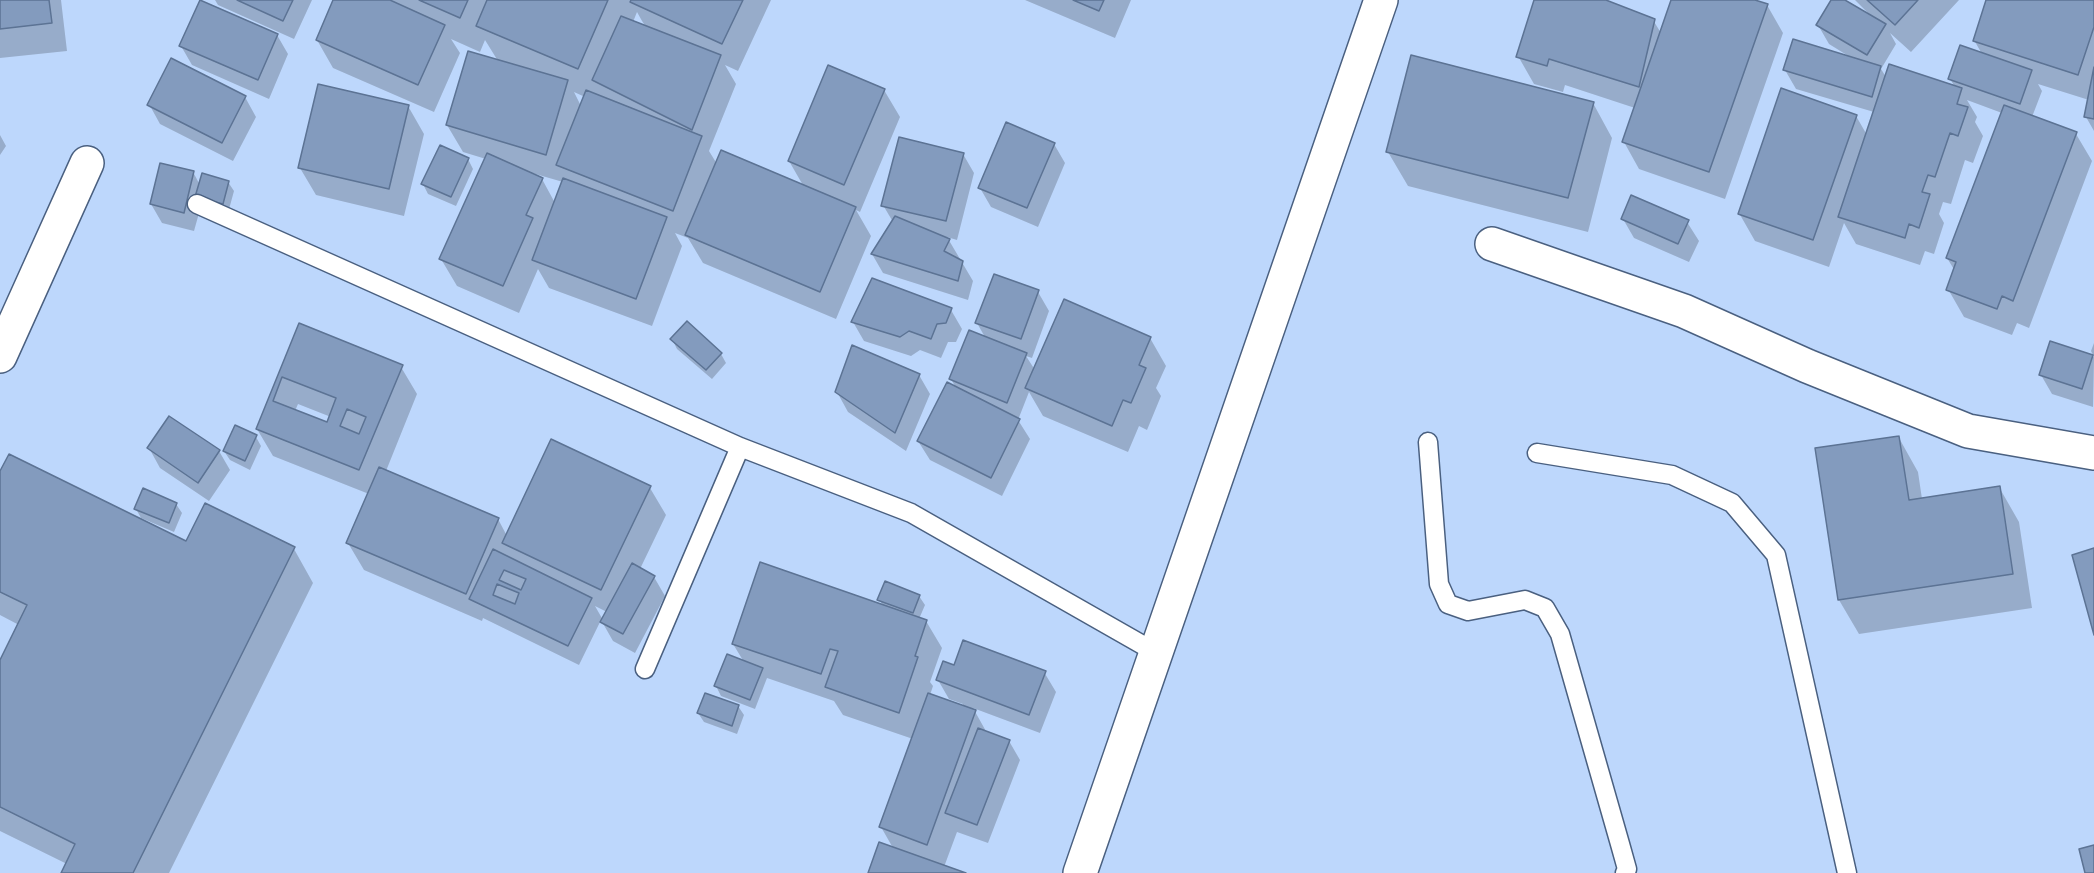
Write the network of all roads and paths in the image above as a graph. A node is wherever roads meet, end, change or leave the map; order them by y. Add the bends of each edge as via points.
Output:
1 (1381, 0) edge
2 (87, 163) dead end
3 (197, 204) dead end
4 (1492, 244) dead end
5 (0, 356) edge
6 (1428, 442) dead end
7 (740, 447) junction
8 (1537, 453) dead end
9 (2094, 453) edge
10 (1155, 652) junction
11 (645, 669) dead end
12 (1080, 873) edge
13 (1625, 873) edge
14 (1847, 873) edge

1 - 10 street
2 - 5 street
3 - 7 lane
4 - 9 street via 1684,311 1968,431
6 - 13 lane via 1439,584 1448,604 1468,611 1525,600 1545,608 1560,634
7 - 10 lane via 911,513
7 - 11 lane
8 - 14 lane via 1672,475 1732,503 1776,555
10 - 12 street

